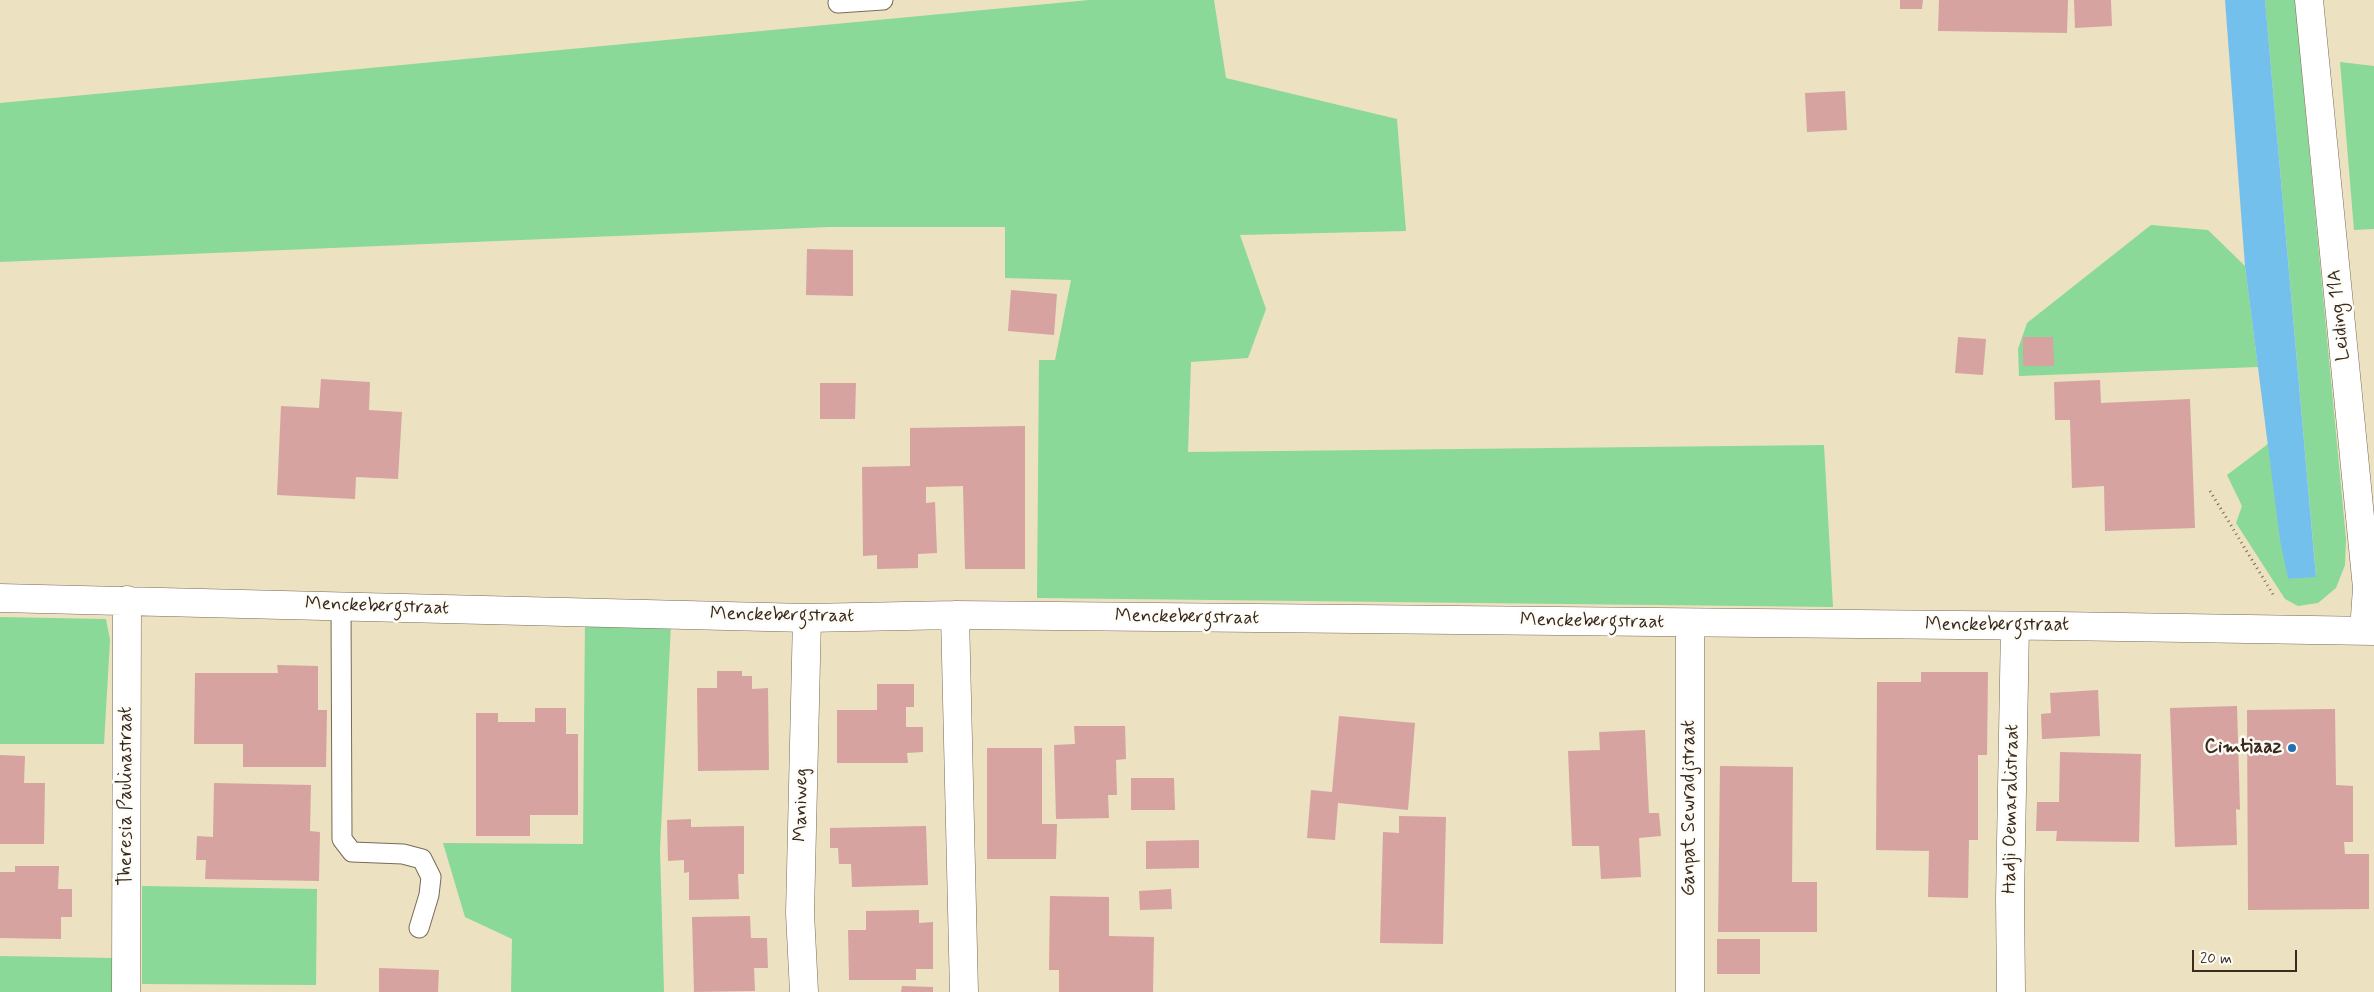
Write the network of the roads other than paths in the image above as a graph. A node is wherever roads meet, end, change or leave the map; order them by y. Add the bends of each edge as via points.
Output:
1 (883, 0) edge
2 (2309, 0) edge
3 (838, 3) dead end
4 (0, 598) edge
5 (127, 600) junction
6 (341, 606) junction
7 (955, 615) junction
8 (807, 618) junction
9 (1690, 623) junction
10 (2015, 626) junction
11 (2369, 631) edge
12 (419, 928) dead end
13 (126, 992) edge
14 (804, 992) edge
15 (964, 992) edge
16 (1690, 992) edge
17 (2011, 992) edge

1 - 3 lane
2 - 11 street, Leiding 11A
4 - 5 street, Menckebergstraat
5 - 6 street, Menckebergstraat
5 - 13 street, Theresia Paulinastraat
6 - 8 street, Menckebergstraat
6 - 12 lane via 342,839 352,852 403,854 422,859 430,876 429,895
7 - 8 street, Menckebergstraat
7 - 9 street, Menckebergstraat
7 - 15 street
8 - 14 street, Maniweg via 800,913
9 - 10 street, Menckebergstraat
9 - 16 street, Ganpat Sewradjstraat
10 - 11 street, Menckebergstraat
10 - 17 street, Hadji Oemaralistraat

